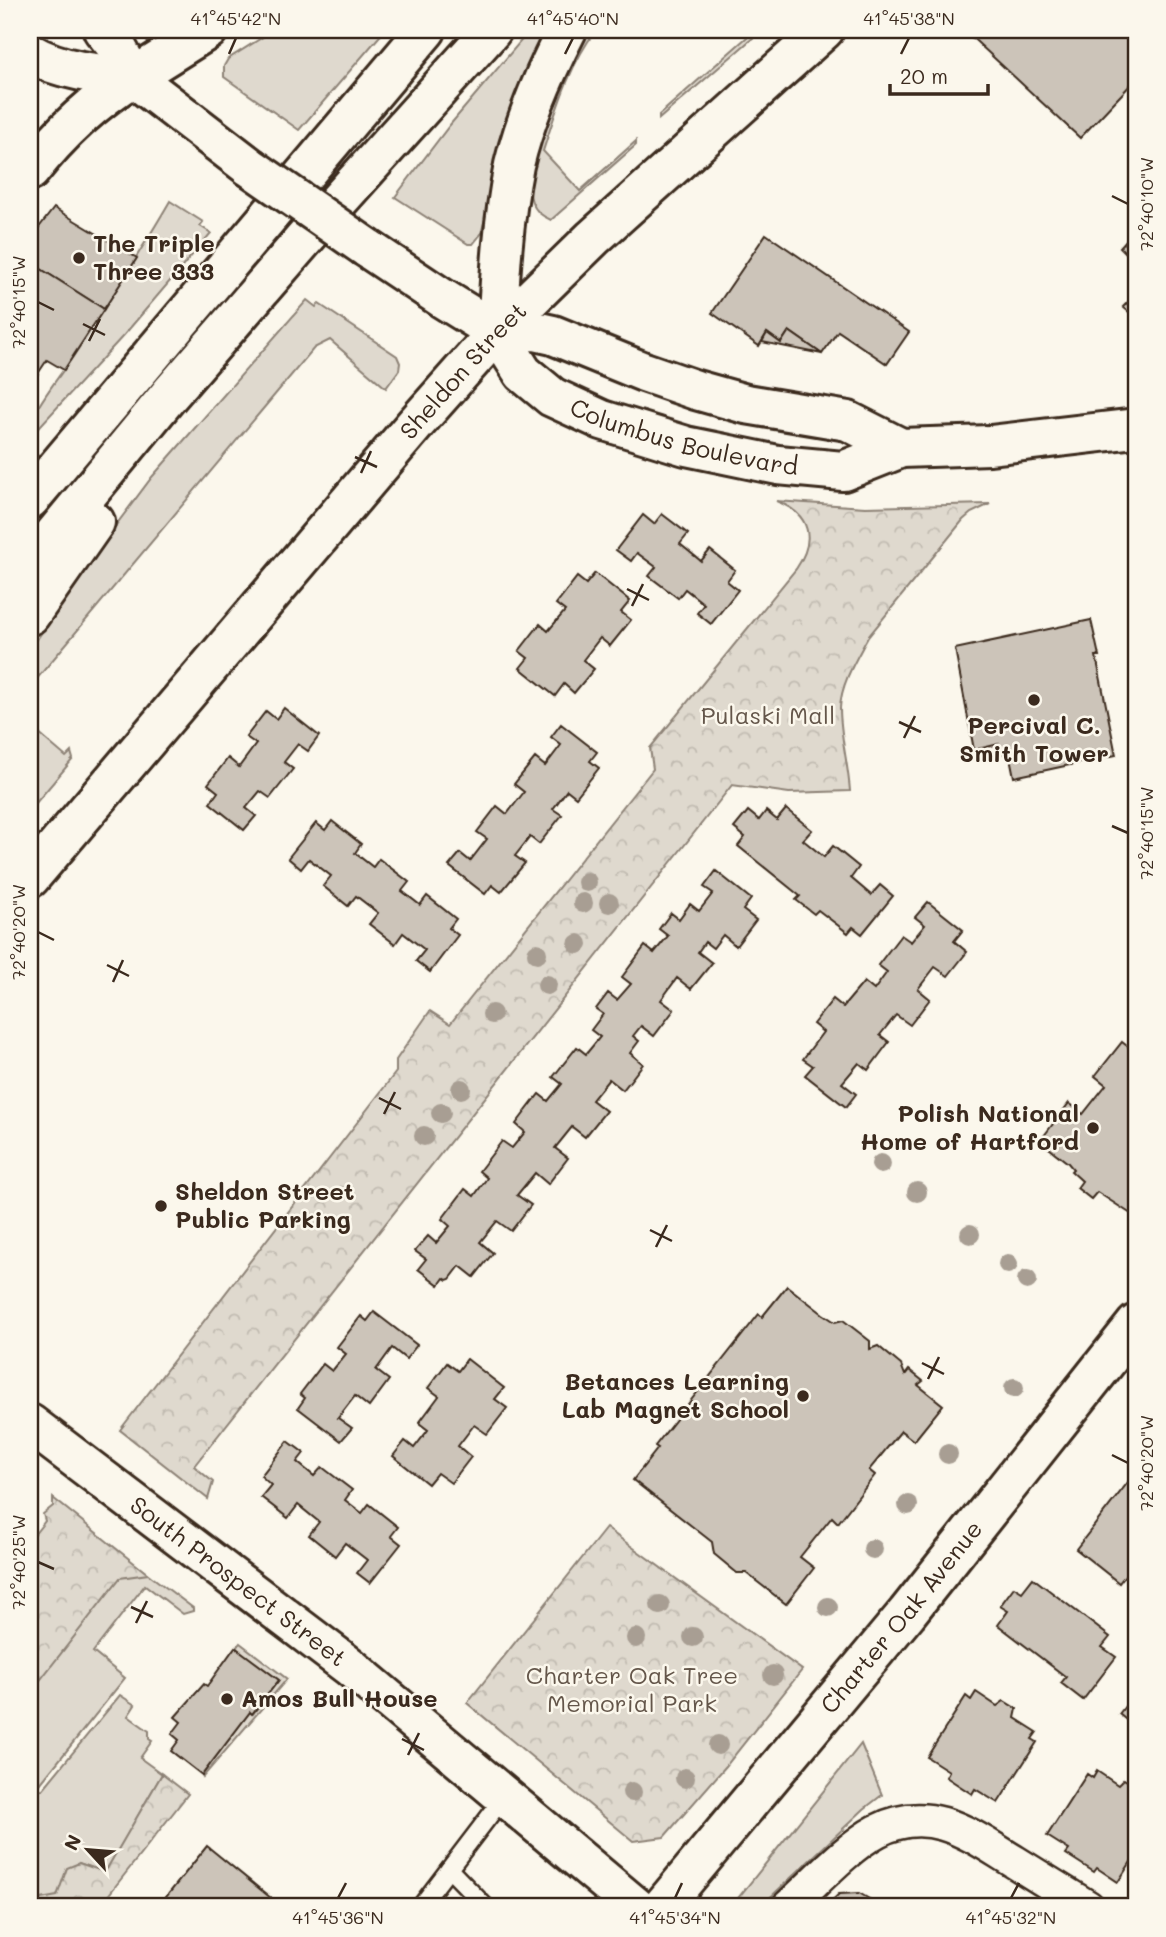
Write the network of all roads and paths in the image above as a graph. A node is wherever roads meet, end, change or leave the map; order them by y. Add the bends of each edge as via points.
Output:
1 (103, 30) edge
2 (208, 30) edge
3 (425, 30) edge
4 (492, 30) edge
5 (567, 30) edge
6 (824, 30) edge
7 (30, 53) edge
8 (133, 77) junction
9 (30, 171) edge
10 (229, 327) junction
11 (497, 332) junction
12 (1136, 428) edge
13 (78, 441) junction
14 (901, 448) junction
15 (30, 477) edge
16 (30, 499) edge
17 (30, 564) edge
18 (30, 615) edge
19 (30, 878) edge
20 (1136, 1324) edge
21 (30, 1424) edge
22 (504, 1797) junction
23 (449, 1869) junction
24 (420, 1907) edge
25 (486, 1907) edge
26 (636, 1907) edge
27 (662, 1907) edge
28 (788, 1907) edge
29 (1087, 1907) edge

1 - 8 main road, Columbus Boulevard
2 - 8 main road
3 - 13 main road
4 - 10 main road
5 - 11 main road via 535,99 514,166
6 - 11 main road, Sheldon Street via 593,238
7 - 8 main road via 68,67
8 - 9 main road via 79,116
8 - 11 main road, Columbus Boulevard, bridge via 250,167
10 - 17 main road
10 - 18 main road via 190,399 121,486
11 - 14 main road, Columbus Boulevard via 553,335 696,390 761,407 848,421
11 - 14 main road, Columbus Boulevard via 523,373 552,397 660,439 829,471 843,471
11 - 19 main road, Sheldon Street
12 - 14 main road, Columbus Boulevard via 978,446
13 - 15 main road
13 - 16 main road
20 - 27 main road, Charter Oak Avenue via 907,1613
21 - 22 main road, South Prospect Street via 349,1666
22 - 23 lane
22 - 26 main road, South Prospect Street
23 - 24 lane
23 - 25 lane
28 - 29 street via 863,1840 907,1820 964,1830

